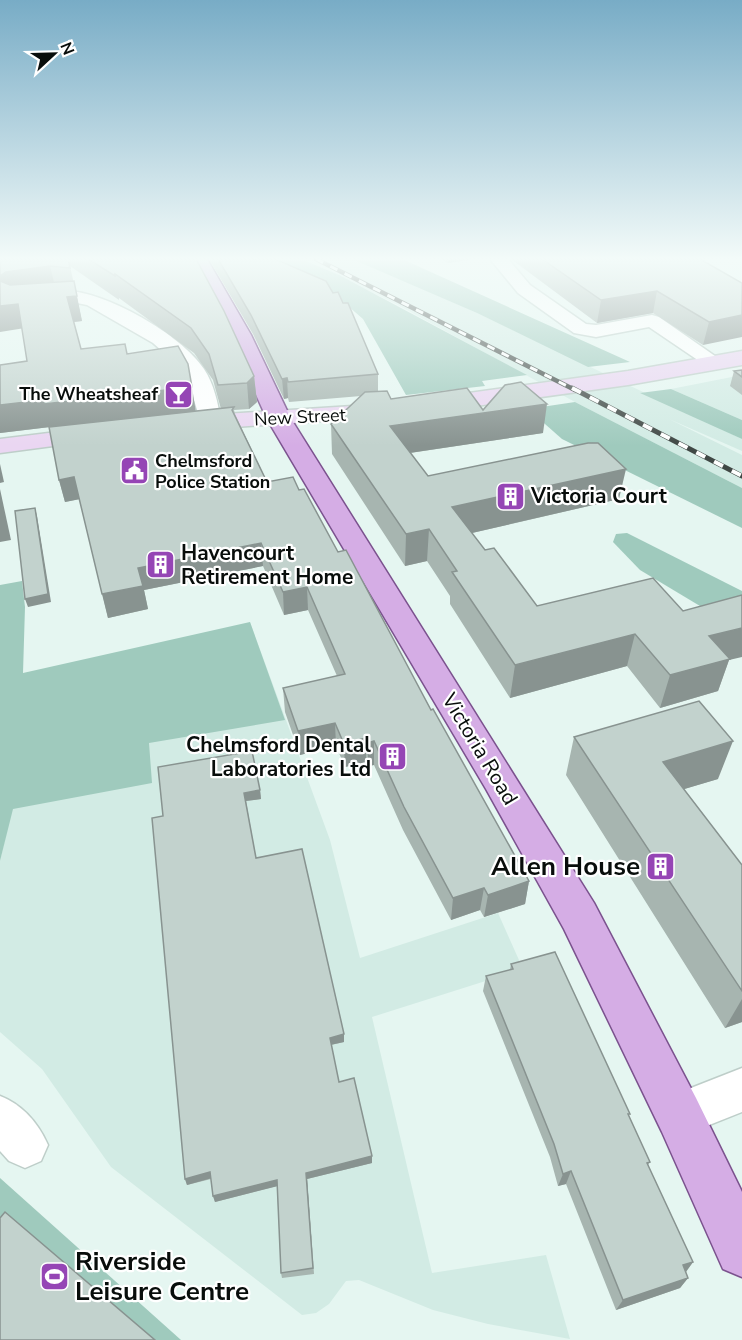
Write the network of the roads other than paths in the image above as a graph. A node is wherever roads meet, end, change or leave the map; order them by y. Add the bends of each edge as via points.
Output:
1 (127, 322) edge
2 (233, 322) edge
3 (570, 322) edge
4 (649, 322) edge
5 (653, 322) edge
6 (742, 358) edge
7 (715, 363) junction
8 (279, 419) junction
9 (210, 421) junction
10 (176, 425) edge
11 (117, 432) edge
12 (0, 446) edge
13 (742, 1090) edge
14 (679, 1114) junction
15 (742, 1250) edge

1 - 9 street via 153,335 195,370 206,396
2 - 8 main road, Victoria Road
3 - 4 street via 581,329 596,331
5 - 7 street
6 - 7 main road, New Street
7 - 8 main road, New Street via 400,410
8 - 9 main road, New Street
8 - 14 main road, Victoria Road via 540,847
9 - 10 main road, New Street
11 - 12 main road
13 - 14 street
14 - 15 main road, Victoria Road

